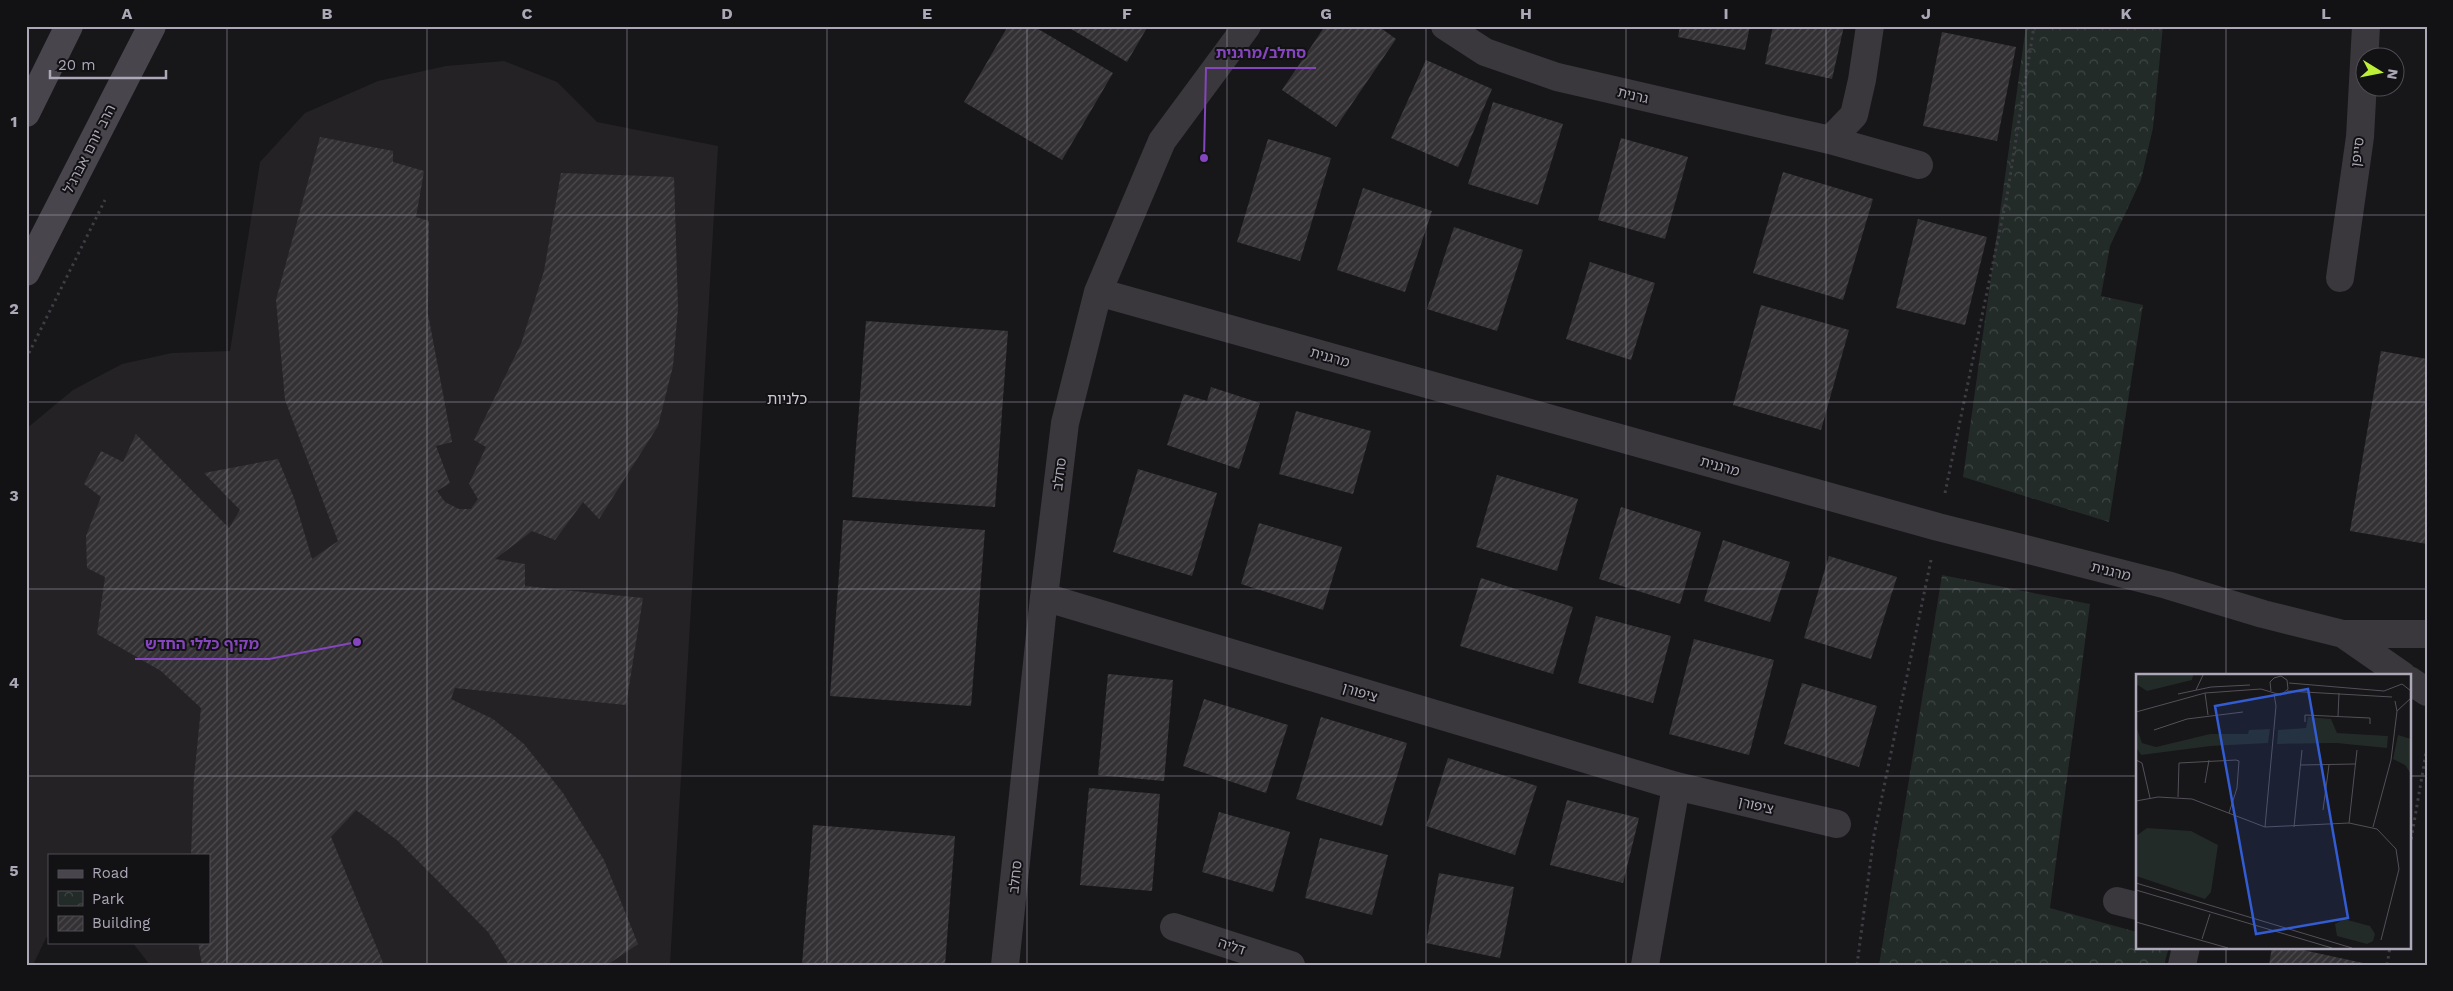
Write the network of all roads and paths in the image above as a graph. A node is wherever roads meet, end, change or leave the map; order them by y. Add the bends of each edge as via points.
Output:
1 (68, 26) edge
2 (152, 26) edge
3 (1247, 26) edge
4 (1445, 26) edge
5 (1870, 26) edge
6 (2366, 26) edge
7 (26, 113) edge
8 (1830, 140) junction
9 (1919, 164) dead end
10 (26, 272) edge
11 (2340, 278) dead end
12 (1098, 292) junction
13 (1044, 597) junction
14 (2343, 634) junction
15 (2427, 634) edge
16 (2401, 674) edge
17 (2410, 681) edge
18 (2427, 692) edge
19 (2427, 747) edge
20 (1676, 786) junction
21 (1837, 824) dead end
22 (2410, 846) edge
23 (1174, 927) dead end
24 (2186, 948) edge
25 (2390, 948) edge
26 (1005, 965) edge
27 (1291, 965) edge
28 (1645, 965) edge
29 (2182, 965) edge
30 (2387, 965) edge

1 - 7 main road
2 - 10 main road, הרב יורם אברג'ל
3 - 12 street, סחלב via 1162,140
4 - 8 street, גרנית via 1484,52 1557,77
5 - 8 street via 1854,115
6 - 11 street, סייפן via 2360,137
8 - 9 street, גרנית
12 - 13 street, סחלב via 1065,423
12 - 14 street, מרגנית via 1938,527
13 - 20 street, ציפורן
13 - 26 street, סחלב
14 - 15 street, מרגנית
14 - 16 street, מרגנית
17 - 18 street
19 - 22 path
20 - 21 street, ציפורן
20 - 28 street
23 - 27 street, דליה
24 - 29 street
25 - 30 path

